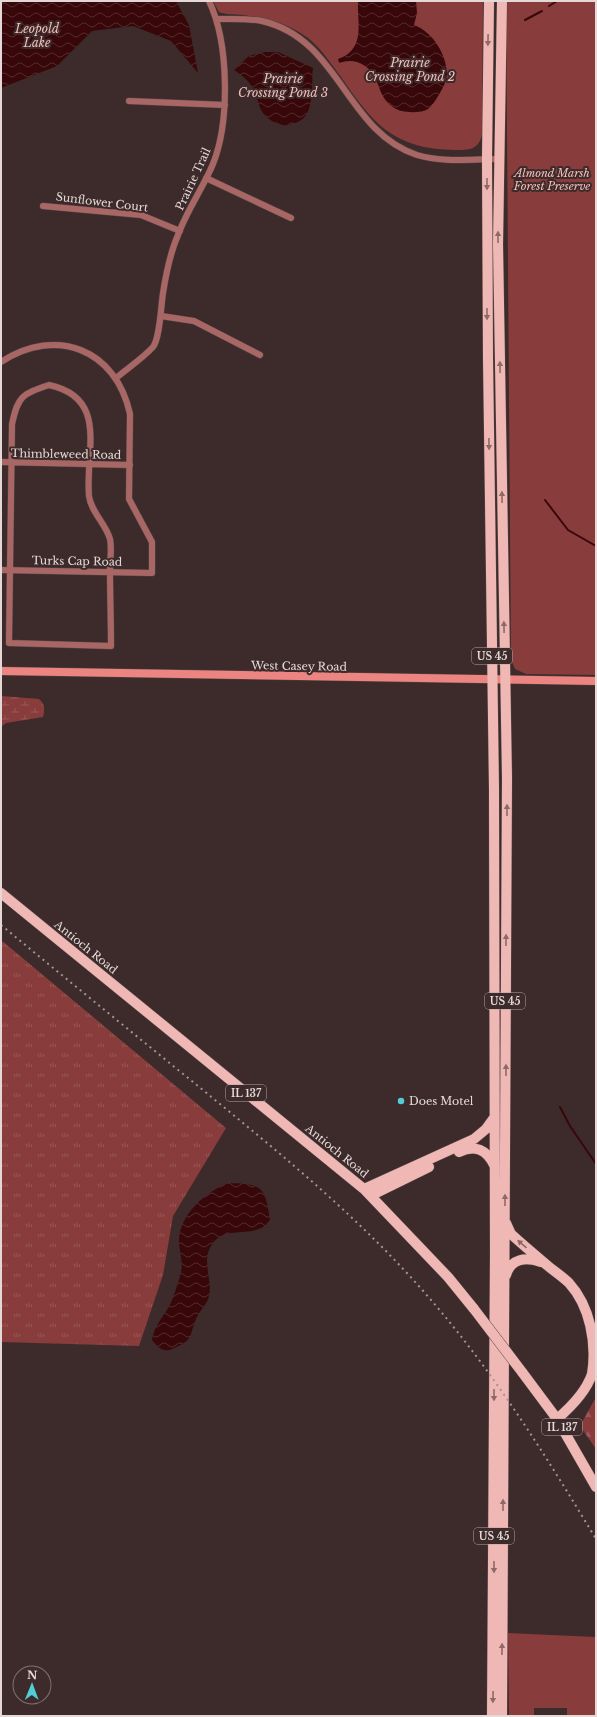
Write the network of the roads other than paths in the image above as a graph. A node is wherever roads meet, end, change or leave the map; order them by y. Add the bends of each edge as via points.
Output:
1 (209, 1) edge
2 (489, 1) edge
3 (502, 1) edge
4 (216, 19) junction
5 (128, 101) dead end
6 (225, 105) junction
7 (487, 159) junction
8 (499, 159) junction
9 (206, 178) junction
10 (43, 206) dead end
11 (291, 218) dead end
12 (180, 231) junction
13 (161, 316) junction
14 (260, 355) dead end
15 (1, 362) edge
16 (116, 378) junction
17 (1, 462) edge
18 (11, 463) junction
19 (90, 464) junction
20 (130, 465) junction
21 (1, 570) edge
22 (10, 570) junction
23 (110, 572) junction
24 (1, 671) edge
25 (493, 680) junction
26 (505, 680) junction
27 (596, 681) edge
28 (1, 893) edge
29 (494, 1118) junction
30 (495, 1166) junction
31 (368, 1192) junction
32 (505, 1221) junction
33 (543, 1262) junction
34 (505, 1279) junction
35 (557, 1419) junction
36 (596, 1487) edge
37 (492, 1716) edge
38 (502, 1716) edge

1 - 4 street, Prairie Trail
2 -> 7 main road, US 45
3 - 8 main road, US 45
4 - 6 street, Prairie Trail via 222,56
4 - 7 street via 261,21 299,37 320,56 369,123 401,148 435,158
5 - 6 street
6 - 9 street, Prairie Trail via 219,147
7 - 8 street
7 -> 25 main road, US 45
26 -> 8 main road, US 45
9 - 11 street
9 - 12 street, Prairie Trail
10 - 12 street, Sunflower Court via 141,215
12 - 13 street, Prairie Trail via 168,265
13 - 14 street via 194,322
13 - 16 street, Prairie Trail via 154,346
15 - 16 street via 31,347 62,346 91,355 106,366
16 - 20 street via 130,414
17 - 18 street, Thimbleweed Road
18 - 19 street, Thimbleweed Road
18 - 19 street via 12,424 16,404 30,392 49,385 64,388 78,398 85,408 90,421
18 - 22 street
19 - 20 street, Thimbleweed Road
19 - 23 street via 90,502 110,540
20 - 23 street, Turks Cap Road via 129,499 152,542 152,573
21 - 22 street, Turks Cap Road
22 - 23 street, Turks Cap Road
22 - 23 street via 9,643 111,646
24 - 25 main road, West Casey Road
25 - 26 main road, West Casey Road
25 - 29 main road, US 45
26 - 27 main road, West Casey Road
32 -> 26 main road, US 45
28 - 31 main road, Antioch Road / IL 137
29 - 30 main road, US 45
29 - 31 main road via 474,1139
30 - 31 main road via 490,1156 482,1149 464,1149
30 -> 37 main road, US 45
31 - 35 main road, Antioch Road / IL 137, bridge via 448,1277
33 -> 32 main road via 510,1234
32 - 34 main road, US 45
33 - 34 main road via 532,1259 519,1260 508,1268
33 - 35 main road via 568,1283 583,1304 591,1322 594,1340 592,1374 584,1390 570,1408
38 -> 34 main road, US 45
35 - 36 main road, Antioch Road / IL 137

